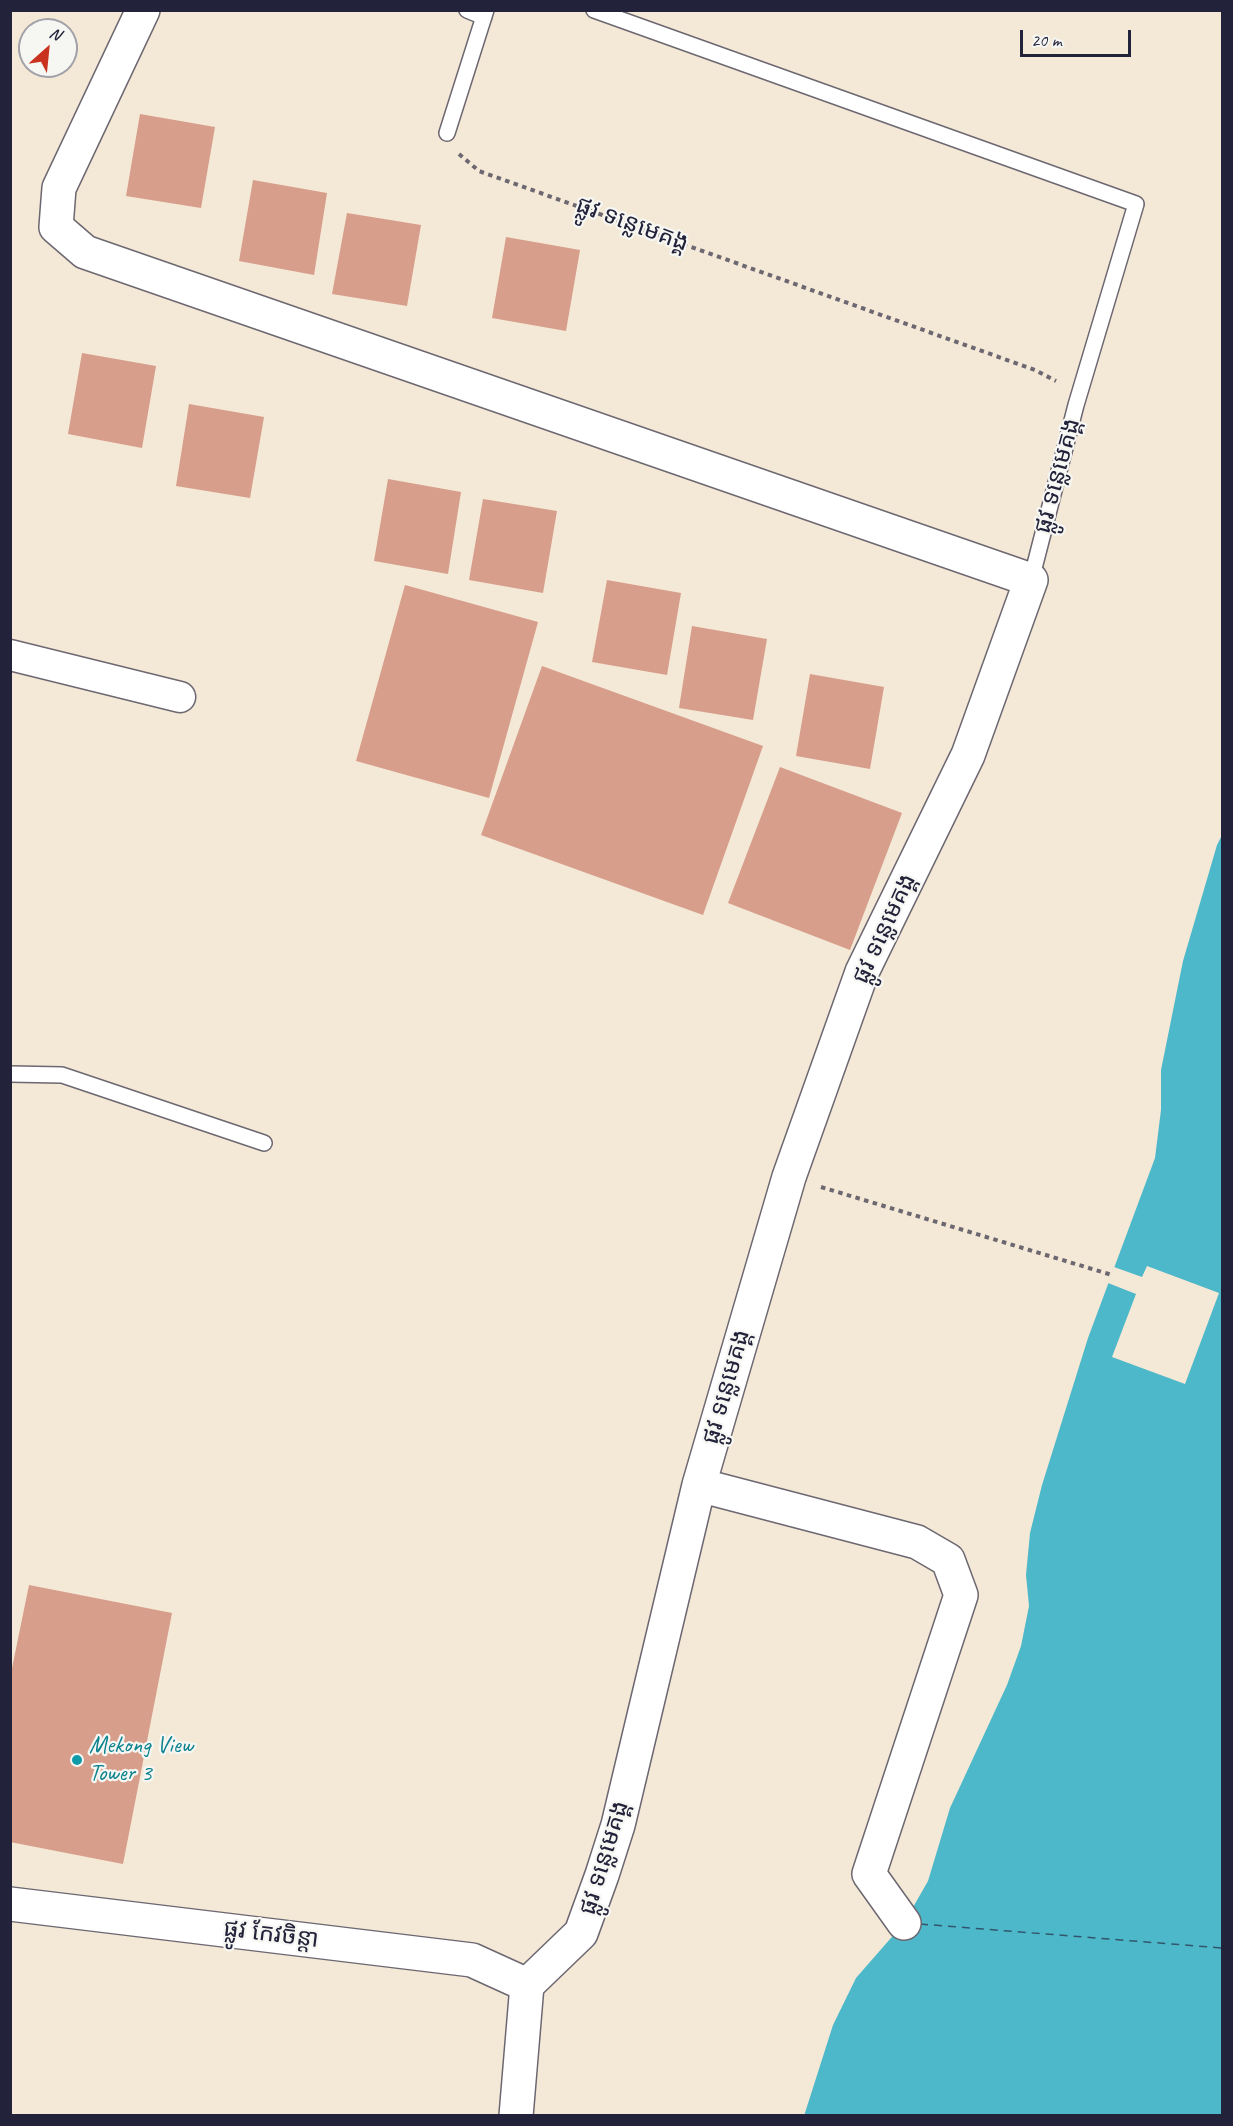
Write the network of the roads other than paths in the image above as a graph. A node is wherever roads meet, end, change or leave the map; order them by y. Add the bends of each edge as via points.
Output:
1 (143, 10) edge
2 (467, 10) edge
3 (594, 10) edge
4 (485, 14) edge
5 (447, 133) road end
6 (1031, 580) junction
7 (10, 655) edge
8 (180, 698) dead end
9 (10, 1074) edge
10 (264, 1143) dead end
11 (699, 1485) junction
12 (10, 1904) edge
13 (904, 1923) dead end
14 (528, 1984) junction
15 (516, 2115) edge

1 - 6 street via 59,188 56,227 85,252
2 - 4 lane
3 - 6 lane, ផ្លូវ ទន្លេមេគង្គ via 1136,204 1076,405
4 - 5 lane
6 - 11 street, ផ្លូវ ទន្លេមេគង្គ via 968,755 862,972 789,1177
7 - 8 street
9 - 10 lane via 62,1075
11 - 13 street via 917,1542 948,1560 961,1595 870,1874
11 - 14 street, ផ្លូវ ទន្លេមេគង្គ via 618,1825 602,1875 581,1933
12 - 14 street, ផ្លូវ កែវចិន្តា via 472,1960
14 - 15 street

